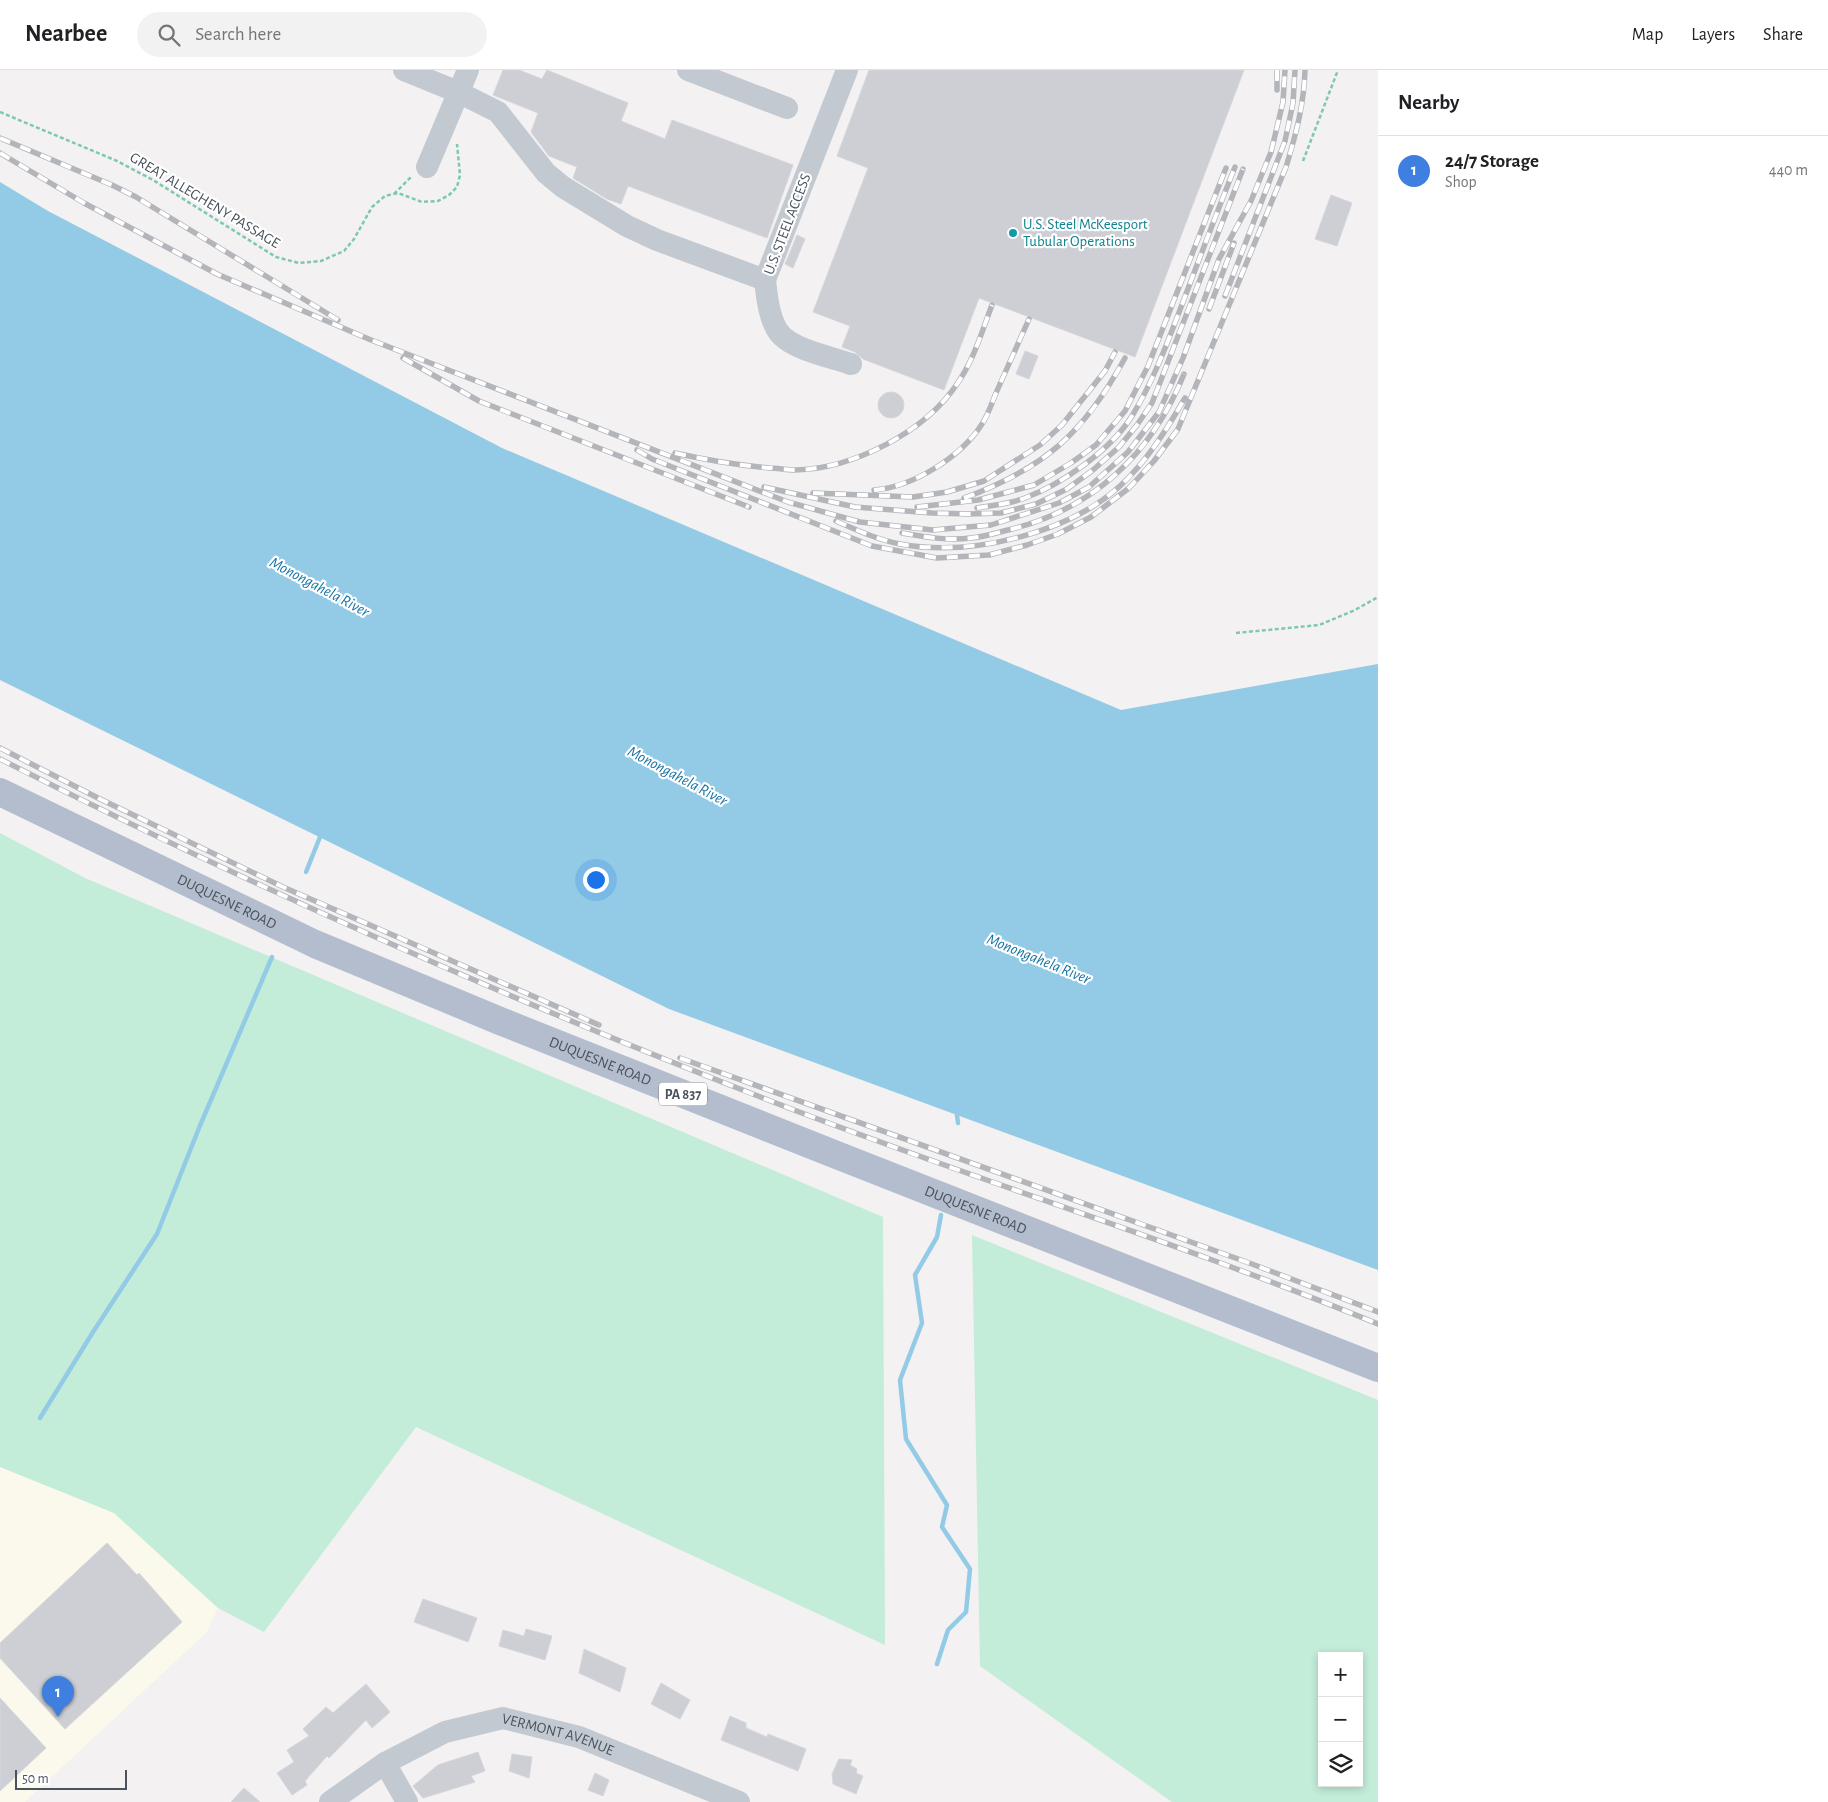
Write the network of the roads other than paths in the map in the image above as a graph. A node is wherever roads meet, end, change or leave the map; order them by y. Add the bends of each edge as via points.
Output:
1 (404, 70) edge
2 (468, 70) edge
3 (688, 70) edge
4 (847, 70) edge
5 (458, 92) junction
6 (787, 108) dead end
7 (427, 167) road end
8 (765, 280) junction
9 (852, 364) dead end
10 (0, 792) edge
11 (1378, 1368) edge
12 (385, 1763) junction
13 (330, 1802) edge
14 (407, 1802) edge
15 (739, 1802) edge

1 - 5 street
2 - 5 street
3 - 6 street
4 - 8 street, U.S. STEEL ACCESS
5 - 7 street
5 - 8 street via 498,112 546,173 572,192 643,234
8 - 9 street, U.S. STEEL ACCESS via 768,309 780,334 792,344
10 - 11 main road, DUQUESNE ROAD / PA 837 via 315,944 820,1149
12 - 13 street, VERMONT AVENUE
12 - 14 street
12 - 15 street, VERMONT AVENUE via 444,1732 503,1718 579,1737

